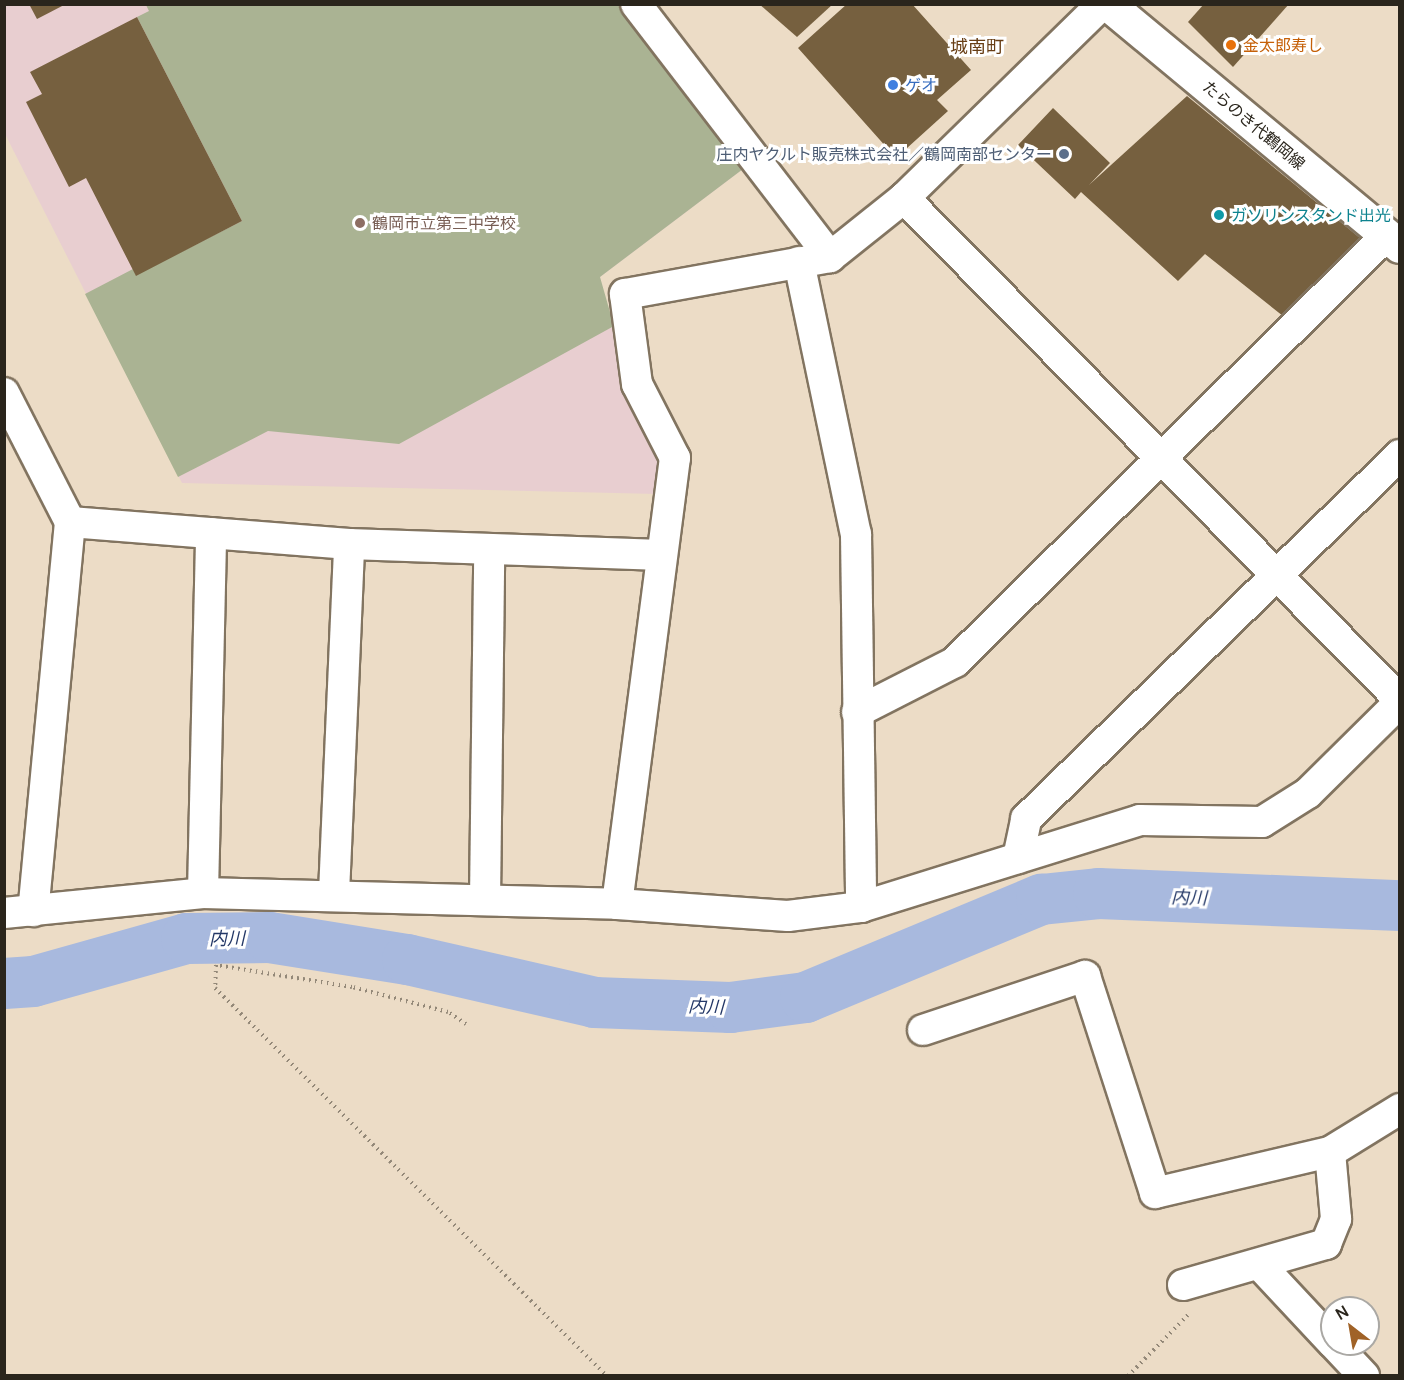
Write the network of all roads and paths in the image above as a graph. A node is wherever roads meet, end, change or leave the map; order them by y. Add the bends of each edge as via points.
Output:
1 (636, 4) edge
2 (1102, 4) edge
3 (1108, 4) edge
4 (904, 198) junction
5 (1393, 241) edge
6 (830, 257) junction
7 (799, 262) junction
8 (4, 393) edge
9 (1400, 455) edge
10 (1162, 459) junction
11 (70, 522) junction
12 (211, 533) junction
13 (349, 544) junction
14 (489, 552) junction
15 (662, 555) junction
16 (1276, 576) junction
17 (1400, 701) edge
18 (857, 712) junction
19 (1018, 858) junction
20 (203, 893) junction
21 (334, 894) junction
22 (484, 900) junction
23 (617, 904) junction
24 (861, 907) junction
25 (19, 912) edge
26 (466, 1024) dead end
27 (923, 1030) dead end
28 (1400, 1109) edge
29 (1330, 1152) junction
30 (1259, 1264) junction
31 (1188, 1298) joint
32 (1320, 1329) edge
33 (1345, 1356) edge
34 (607, 1376) edge
35 (1128, 1376) edge
36 (1364, 1376) edge

1 - 6 street
2 - 4 street
3 - 5 main road, たらのき代鶴岡線
4 - 6 street
4 - 10 street
5 - 10 street
6 - 7 street
7 - 15 street via 625,294 638,384 675,458
7 - 18 street via 856,534
8 - 11 street
9 - 16 street
10 - 16 street
10 - 18 street via 955,662
11 - 12 street
11 - 25 street
12 - 13 street
12 - 20 street
13 - 14 street
13 - 21 street
14 - 15 street
14 - 22 street
15 - 23 street
16 - 17 street
16 - 19 street via 1026,819
17 - 19 street via 1308,793 1262,822 1140,820
18 - 24 street
19 - 24 street
20 - 21 street
20 - 25 street
21 - 22 street
22 - 23 street
23 - 24 street via 788,916
26 - 34 path via 448,1012 352,987 216,965 215,988
27 - 29 street via 1085,976 1155,1193
28 - 29 street
29 - 30 street via 1336,1219 1326,1244
30 - 31 street
30 - 32 street
31 - 35 path
33 - 36 street

